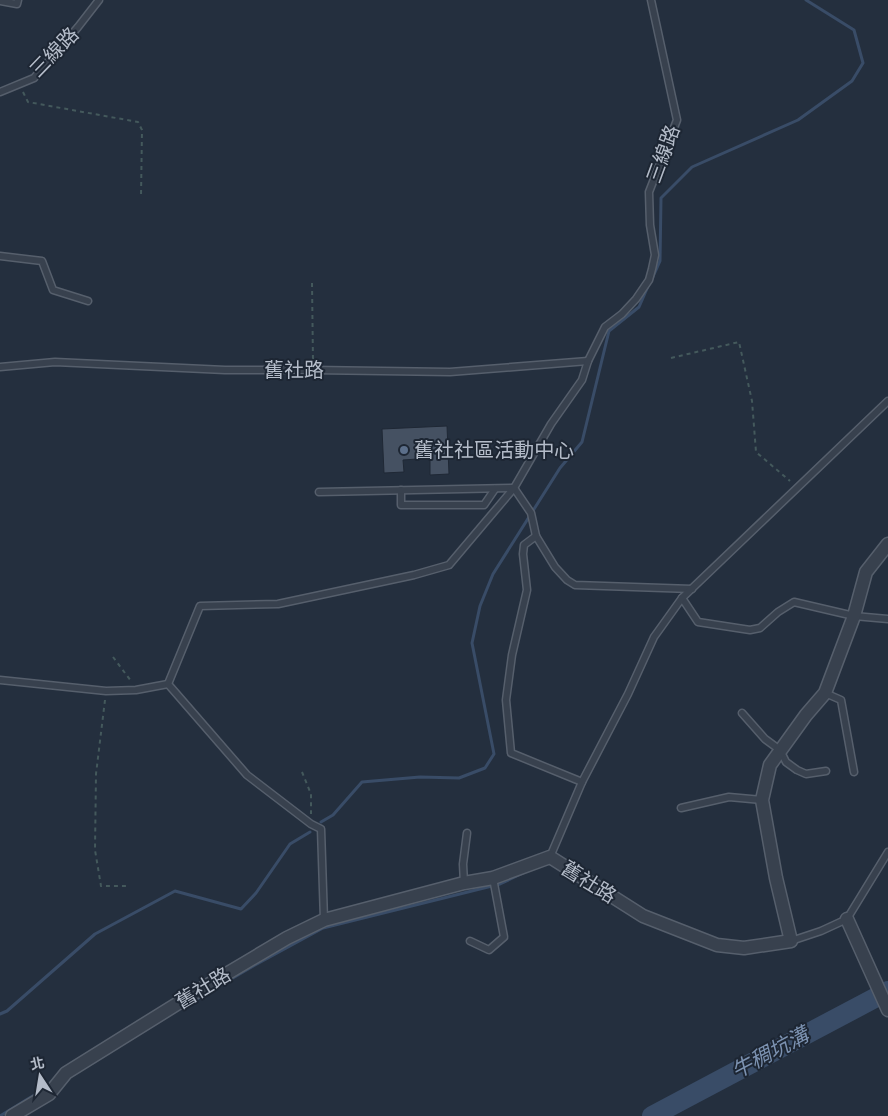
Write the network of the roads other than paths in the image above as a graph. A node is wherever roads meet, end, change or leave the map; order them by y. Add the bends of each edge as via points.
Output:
1 (18, 0) edge
2 (99, 0) edge
3 (651, 0) edge
4 (0, 1) edge
5 (0, 92) edge
6 (0, 256) edge
7 (88, 301) dead end
8 (588, 361) junction
9 (0, 367) edge
10 (888, 401) edge
11 (514, 488) junction
12 (495, 489) junction
13 (401, 490) junction
14 (319, 492) dead end
15 (536, 536) junction
16 (888, 544) edge
17 (692, 589) junction
18 (682, 598) junction
19 (854, 616) junction
20 (888, 619) edge
21 (0, 680) edge
22 (168, 684) junction
23 (825, 693) junction
24 (742, 713) dead end
25 (780, 750) junction
26 (826, 770) dead end
27 (854, 772) dead end
28 (582, 782) junction
29 (762, 800) junction
30 (681, 808) dead end
31 (467, 833) dead end
32 (888, 852) edge
33 (550, 857) junction
34 (493, 878) junction
35 (464, 883) junction
36 (847, 919) junction
37 (324, 920) junction
38 (470, 941) dead end
39 (790, 941) junction
40 (888, 1010) edge
41 (12, 1116) edge

1 - 4 lane via 17,4
2 - 5 lane, 三線路 via 34,78
3 - 8 lane, 三線路 via 677,120 649,192 655,255 649,280 622,314 605,327
6 - 7 lane via 42,261 53,290
8 - 9 lane, 舊社路 via 450,372 225,370 55,362
8 - 11 lane via 582,380 551,424
10 - 17 lane
11 - 12 lane
11 - 15 lane via 531,513
11 - 22 lane via 449,565 278,604 200,606
12 - 13 lane
12 - 13 lane via 484,504 401,506
13 - 14 lane
15 - 17 lane via 555,568 576,586
15 - 28 lane via 524,545 527,590 512,655 506,700 511,753
16 - 19 street via 866,572
17 - 18 lane
18 - 19 lane via 698,622 750,630 760,628 794,602
18 - 28 lane via 654,638
19 - 20 lane
19 - 23 street
21 - 22 lane via 106,691
22 - 37 lane via 247,775 321,829
23 - 25 street
23 - 27 lane via 841,700
24 - 25 lane via 765,739
25 - 26 lane via 786,762 806,774
25 - 29 street via 770,765
28 - 33 lane
29 - 30 lane via 729,797
29 - 39 street
31 - 35 lane
32 - 36 lane
33 - 34 street, 舊社路
33 - 39 street, 舊社路 via 643,916 717,945 744,948
34 - 35 street, 舊社路
34 - 38 lane via 504,937 489,950
35 - 37 street, 舊社路
36 - 39 lane
36 - 40 street
37 - 41 street, 舊社路 via 287,938 66,1073 50,1094

